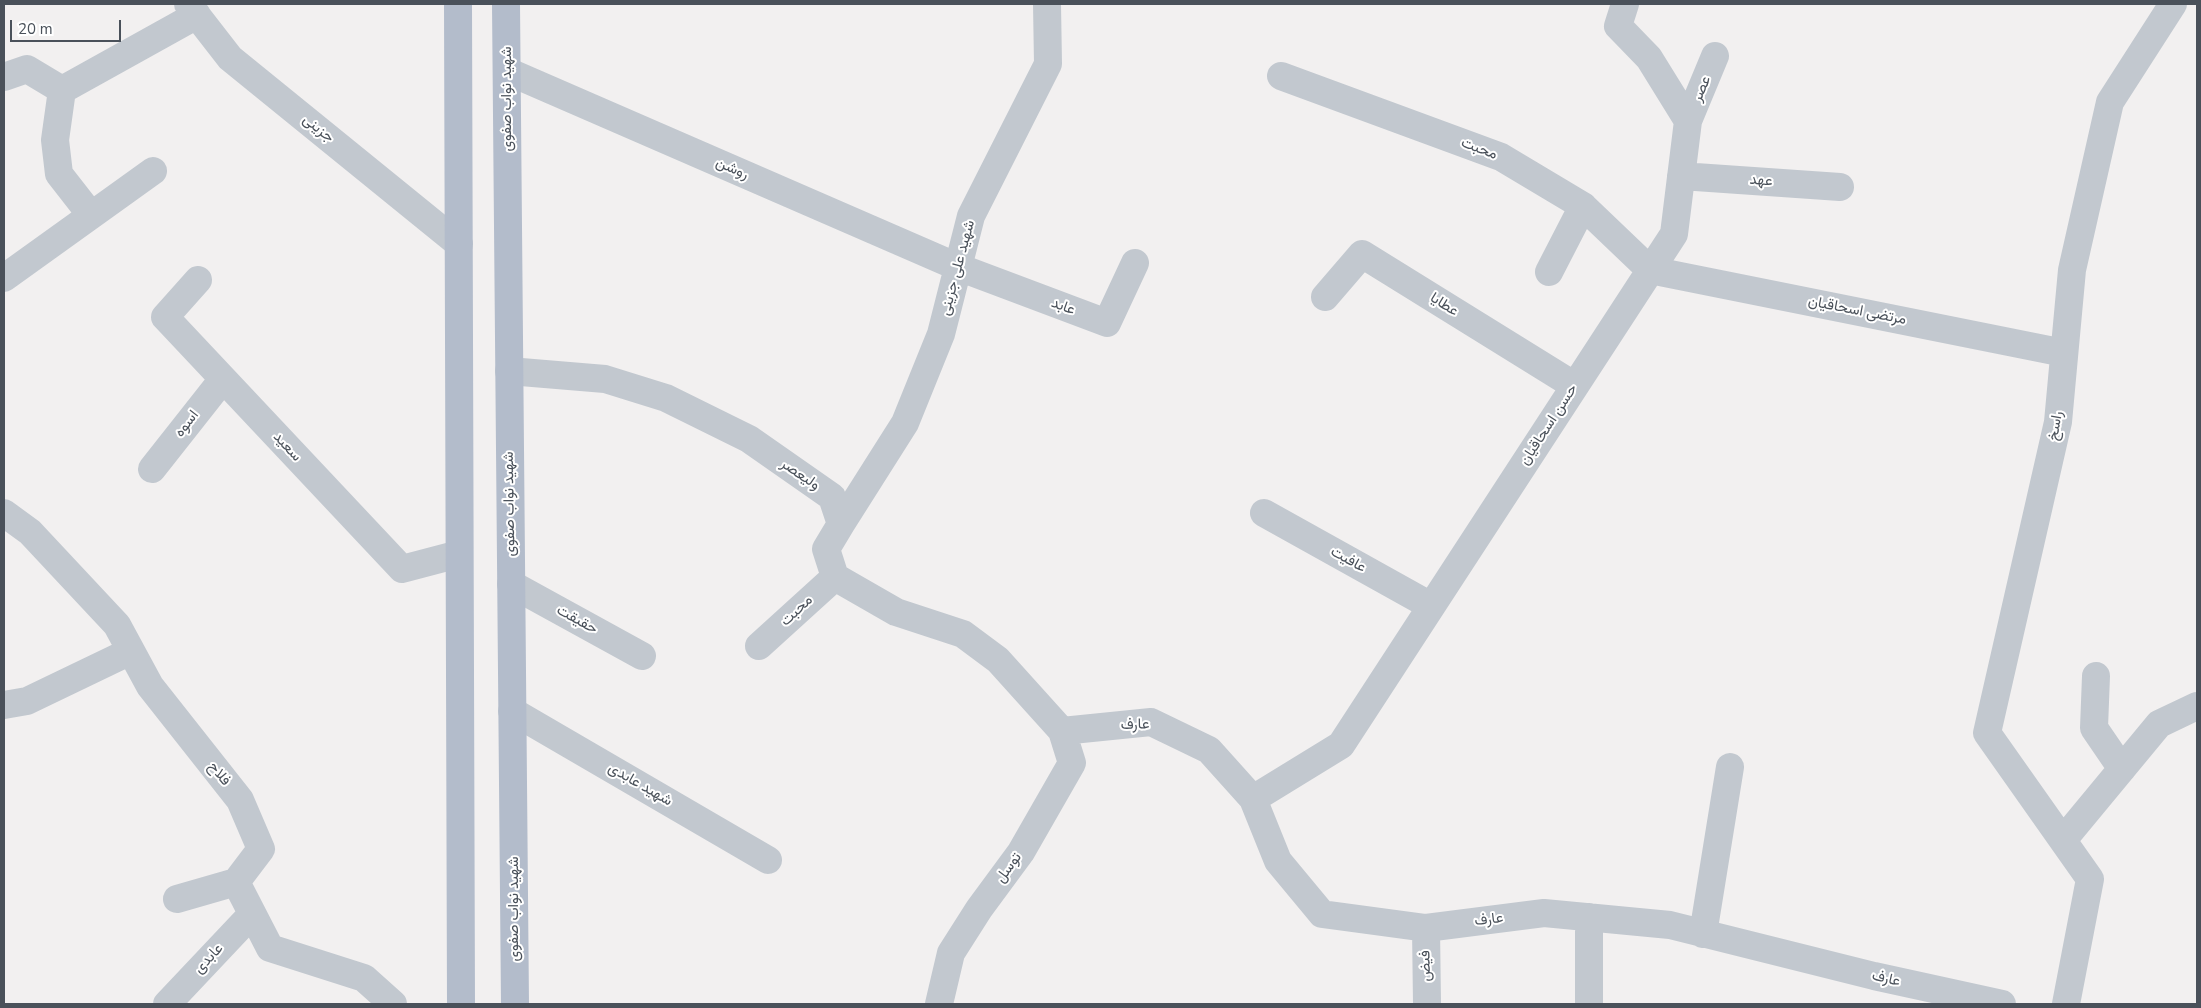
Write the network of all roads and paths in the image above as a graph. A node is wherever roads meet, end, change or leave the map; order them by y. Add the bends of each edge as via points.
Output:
1 (458, 4) edge
2 (506, 4) edge
3 (1047, 4) edge
4 (1626, 4) edge
5 (2173, 4) edge
6 (193, 9) edge
7 (1715, 56) dead end
8 (506, 71) junction
9 (1281, 76) dead end
10 (4, 77) edge
11 (62, 90) junction
12 (1688, 121) junction
13 (153, 171) dead end
14 (1681, 176) junction
15 (1840, 186) dead end
16 (1583, 206) junction
17 (91, 215) junction
18 (458, 244) junction
19 (1135, 262) dead end
20 (958, 268) junction
21 (1650, 270) junction
22 (1549, 272) dead end
23 (4, 278) edge
24 (198, 280) dead end
25 (1325, 297) dead end
26 (2064, 353) junction
27 (509, 371) junction
28 (223, 379) junction
29 (1575, 386) junction
30 (152, 469) dead end
31 (4, 513) edge
32 (1264, 513) dead end
33 (841, 524) junction
34 (459, 554) junction
35 (835, 577) junction
36 (511, 584) junction
37 (1431, 606) junction
38 (759, 646) dead end
39 (132, 651) junction
40 (642, 656) dead end
41 (2096, 676) dead end
42 (4, 704) edge
43 (2197, 706) edge
44 (512, 711) junction
45 (1062, 731) junction
46 (1730, 767) dead end
47 (2122, 768) junction
48 (1254, 800) junction
49 (2063, 840) junction
50 (768, 860) dead end
51 (236, 882) junction
52 (177, 899) dead end
53 (252, 914) junction
54 (1590, 918) junction
55 (1426, 928) junction
56 (1703, 934) junction
57 (167, 1004) edge
58 (393, 1004) edge
59 (462, 1004) edge
60 (515, 1004) edge
61 (939, 1004) edge
62 (1427, 1004) edge
63 (1589, 1004) edge
64 (2002, 1004) edge
65 (2066, 1004) edge

1 - 18 main road
2 - 8 main road, شهید نواب صفوی
3 - 20 street, شهید علی جزینی via 1048,64 971,216
4 - 12 street via 1618,26 1649,58
5 - 26 street, راسخ via 2110,102 2072,270
6 - 11 street
6 - 18 street, جزینی via 230,58
7 - 12 street, عصر
8 - 20 street, روشن
8 - 27 main road, شهید نواب صفوی
9 - 16 street, محبت via 1501,157
10 - 11 street via 27,69
11 - 17 street via 55,140 59,174
12 - 14 street, حسن اسحاقیان
13 - 17 street
14 - 15 street, عهد
14 - 21 street, حسن اسحاقیان via 1674,234
16 - 21 street, محبت
16 - 22 street
17 - 23 street
18 - 34 main road
19 - 20 street, عابد via 1107,323
20 - 33 street, شهید علی جزینی via 941,334 905,424
21 - 26 street, مرتضی اسحاقیان
21 - 29 street, حسن اسحاقیان
24 - 28 street, سعید via 165,317
25 - 29 street, عطایا via 1362,254
26 - 49 street, راسخ via 2058,422 1987,733
27 - 33 street, ولیعصر via 605,379 666,398 749,439 832,497
27 - 36 main road, شهید نواب صفوی
28 - 30 street, اسوه
28 - 34 street, سعید via 402,569
29 - 37 street, حسن اسحاقیان
31 - 39 street, فلاح via 30,532 117,625
32 - 37 street, عافیت
33 - 35 street via 826,549
34 - 59 main road
35 - 38 street, محبت
35 - 45 street via 896,612 963,634 998,660
36 - 40 street, حقیقت
36 - 44 main road, شهید نواب صفوی
37 - 48 street, حسن اسحاقیان via 1341,745
39 - 42 street via 27,701
39 - 51 street, فلاح via 150,686 240,800 261,849
41 - 47 street via 2094,728
43 - 47 street via 2159,724
44 - 50 street, شهید عابدی
44 - 60 main road, شهید نواب صفوی
45 - 48 street, عارف via 1151,722 1209,750
45 - 61 street, توسل via 1072,763 1021,852 951,953
46 - 56 street
47 - 49 street
48 - 55 street, عارف via 1278,861 1322,914
49 - 65 street via 2090,879
51 - 52 street
51 - 53 street
53 - 57 street, عابدی
53 - 58 street via 270,948 364,978
54 - 55 street, عارف via 1544,913
54 - 56 street, عارف via 1670,926
54 - 63 street
55 - 62 street, فیض
56 - 64 street, عارف

